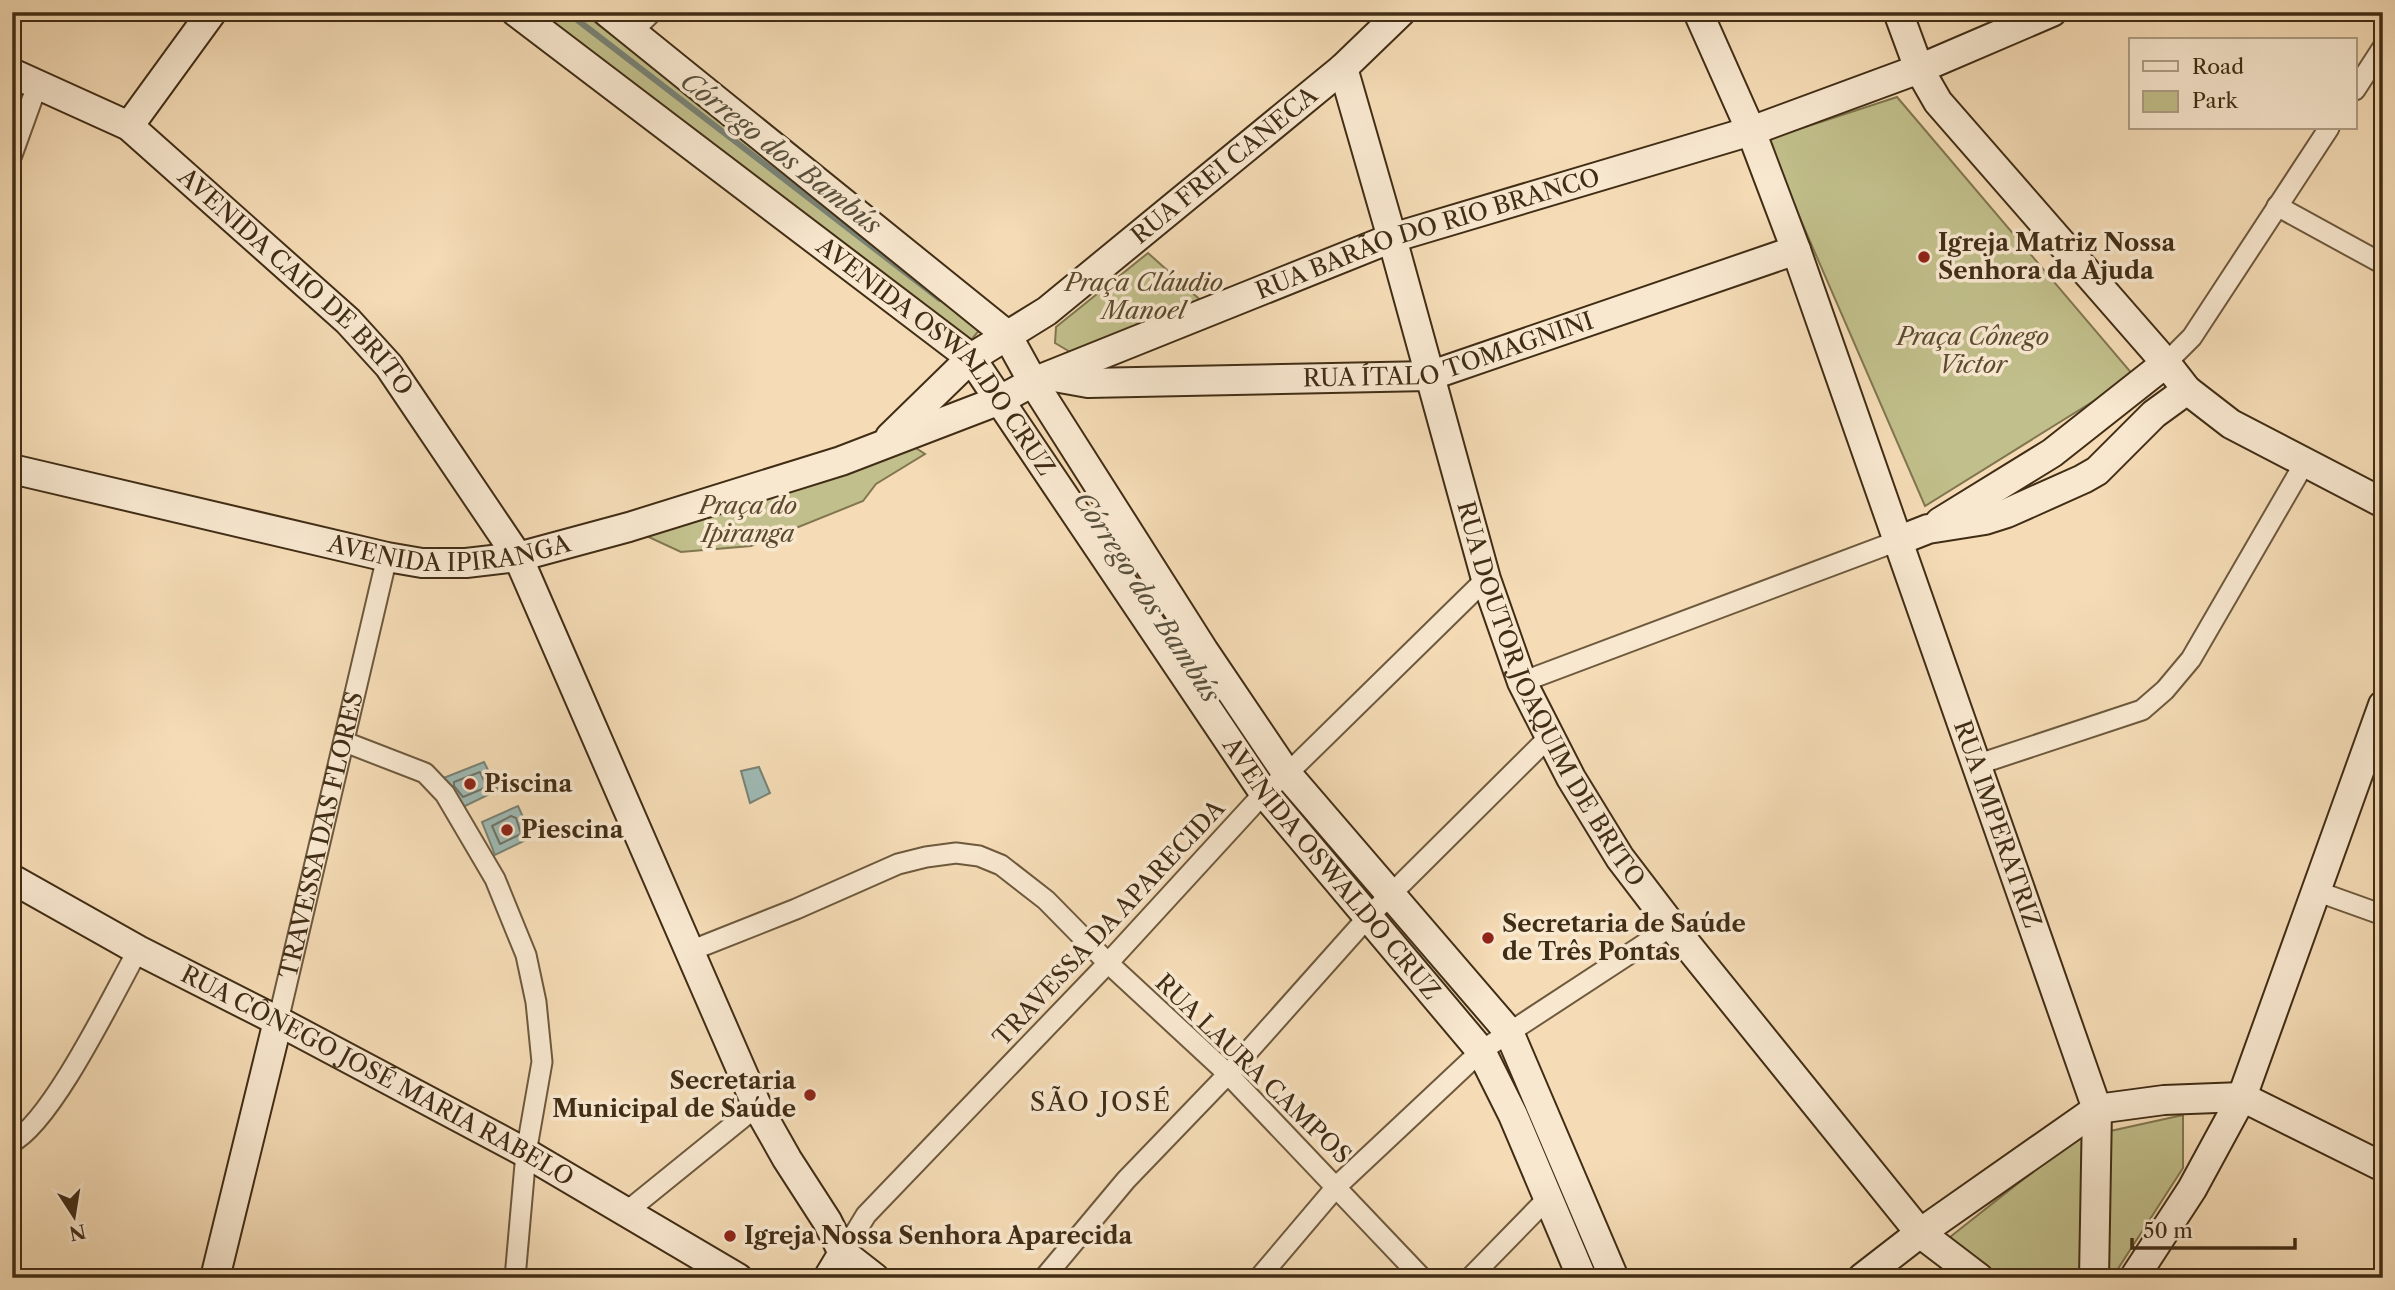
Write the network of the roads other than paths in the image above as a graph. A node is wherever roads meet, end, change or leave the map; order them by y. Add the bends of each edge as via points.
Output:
1 (212, 12) edge
2 (516, 12) edge
3 (607, 12) edge
4 (1401, 12) edge
5 (1698, 12) edge
6 (1898, 12) edge
7 (2052, 12) edge
8 (642, 22) edge
9 (2383, 47) edge
10 (1343, 68) junction
11 (1919, 69) junction
12 (25, 78) edge
13 (2359, 84) edge
14 (129, 126) junction
15 (2328, 130) edge
16 (1751, 131) junction
17 (12, 155) edge
18 (2277, 206) junction
19 (1392, 238) junction
20 (1796, 250) junction
21 (2383, 264) edge
22 (1007, 335) junction
23 (971, 358) junction
24 (2166, 363) junction
25 (1084, 374) junction
26 (1429, 376) junction
27 (1041, 379) junction
28 (2187, 390) junction
29 (1000, 400) junction
30 (881, 446) junction
31 (2304, 464) junction
32 (12, 469) edge
33 (2383, 503) edge
34 (1928, 529) junction
35 (1900, 540) junction
36 (387, 557) junction
37 (517, 557) junction
38 (1486, 579) junction
39 (1522, 682) junction
40 (2383, 705) edge
41 (1550, 736) junction
42 (345, 742) junction
43 (1976, 765) junction
44 (1287, 774) junction
45 (1264, 793) junction
46 (12, 879) edge
47 (2316, 891) junction
48 (1391, 895) junction
49 (2383, 915) edge
50 (1368, 917) junction
51 (1672, 926) junction
52 (138, 950) junction
53 (690, 951) junction
54 (1108, 963) junction
55 (278, 1021) junction
56 (1509, 1032) junction
57 (1481, 1051) junction
58 (1228, 1073) junction
59 (2242, 1097) junction
60 (757, 1106) junction
61 (2097, 1109) junction
62 (12, 1142) edge
63 (526, 1153) junction
64 (2383, 1167) edge
65 (1337, 1186) junction
66 (1547, 1199) junction
67 (625, 1213) junction
68 (1920, 1233) junction
69 (843, 1253) junction
70 (215, 1278) edge
71 (515, 1278) edge
72 (738, 1278) edge
73 (828, 1278) edge
74 (875, 1278) edge
75 (1044, 1278) edge
76 (1259, 1278) edge
77 (1422, 1278) edge
78 (1470, 1278) edge
79 (1582, 1278) edge
80 (1614, 1278) edge
81 (1862, 1278) edge
82 (1979, 1278) edge
83 (2094, 1278) edge
84 (2134, 1278) edge

1 - 14 street
2 - 23 street, AVENIDA OSWALDO CRUZ
3 - 8 street, AVENIDA OSWALDO CRUZ
4 - 10 street, RUA FREI CANECA
5 - 16 street
6 - 11 street
7 - 11 street
8 - 22 street, AVENIDA OSWALDO CRUZ
9 - 13 street
10 - 19 street, RUA DOUTOR JOAQUIM DE BRITO
10 - 22 street, RUA FREI CANECA via 1047,311
11 - 16 street
11 - 24 street via 1938,102
12 - 14 street, AVENIDA CAIO DE BRITO
12 - 17 street
14 - 37 street, AVENIDA CAIO DE BRITO via 348,321 389,366
15 - 18 street
16 - 19 street, RUA BARÃO DO RIO BRANCO
16 - 20 street
18 - 21 street
18 - 24 street via 2192,337
19 - 25 street, RUA BARÃO DO RIO BRANCO
19 - 26 street, RUA DOUTOR JOAQUIM DE BRITO
20 - 26 street, RUA ÍTALO TOMAGNINI
20 - 35 street
22 - 23 street, RUA FREI CANECA
22 - 27 street, AVENIDA OSWALDO CRUZ
23 - 29 street, AVENIDA OSWALDO CRUZ
23 - 30 street, AVENIDA IPIRANGA
24 - 28 street
24 - 34 street via 2052,453
25 - 26 street, RUA ÍTALO TOMAGNINI
25 - 27 street, RUA ÍTALO TOMAGNINI
26 - 38 street, RUA DOUTOR JOAQUIM DE BRITO
27 - 29 street, AVENIDA IPIRANGA
27 - 44 street, AVENIDA OSWALDO CRUZ via 1204,651
28 - 31 street via 2231,424
28 - 34 street via 2154,414 2090,475 2007,513
29 - 30 street, AVENIDA IPIRANGA
29 - 45 street, AVENIDA OSWALDO CRUZ
30 - 37 street, AVENIDA IPIRANGA via 629,527
31 - 33 street
31 - 43 street via 2191,659 2165,690 2142,710
32 - 36 street, AVENIDA IPIRANGA
34 - 35 street
35 - 39 street
35 - 43 street, RUA IMPERATRIZ
36 - 37 street, AVENIDA IPIRANGA via 422,563
36 - 42 street, TRAVESSA DAS FLORES
37 - 53 street, AVENIDA CAIO DE BRITO
38 - 39 street, RUA DOUTOR JOAQUIM DE BRITO
38 - 44 street, TRAVESSA DA APARECIDA
39 - 41 street, RUA DOUTOR JOAQUIM DE BRITO
40 - 47 street
41 - 48 street
41 - 51 street, RUA DOUTOR JOAQUIM DE BRITO via 1620,858
42 - 55 street, TRAVESSA DAS FLORES
42 - 63 street via 425,773 445,794 495,879 526,955 536,1002 542,1062
43 - 61 street, RUA IMPERATRIZ
44 - 45 street, TRAVESSA DA APARECIDA
44 - 48 street, AVENIDA OSWALDO CRUZ
45 - 50 street, AVENIDA OSWALDO CRUZ
45 - 54 street, TRAVESSA DA APARECIDA
46 - 52 street, RUA CÔNEGO JOSÉ MARIA RABELO
47 - 49 street
47 - 59 street
48 - 50 street
48 - 56 street, AVENIDA OSWALDO CRUZ
50 - 57 street, AVENIDA OSWALDO CRUZ
50 - 58 street
51 - 56 street
51 - 68 street, RUA DOUTOR JOAQUIM DE BRITO
52 - 55 street, RUA CÔNEGO JOSÉ MARIA RABELO
52 - 62 street via 60,1089 38,1119
53 - 54 street, RUA LAURA CAMPOS via 898,864 957,853 1001,865 1046,900
53 - 60 street, AVENIDA CAIO DE BRITO
54 - 58 street, RUA LAURA CAMPOS
54 - 69 street, TRAVESSA DA APARECIDA via 866,1215
55 - 63 street, RUA CÔNEGO JOSÉ MARIA RABELO
55 - 70 street, TRAVESSA DAS FLORES
56 - 57 street
56 - 80 street, AVENIDA OSWALDO CRUZ
57 - 65 street
57 - 66 street, AVENIDA OSWALDO CRUZ
58 - 65 street, RUA LAURA CAMPOS
58 - 75 street via 1126,1180
59 - 61 street
59 - 64 street
59 - 84 street via 2192,1189
60 - 67 street
60 - 69 street, AVENIDA CAIO DE BRITO
61 - 68 street
61 - 83 street
63 - 67 street, RUA CÔNEGO JOSÉ MARIA RABELO
63 - 71 street
65 - 76 street
65 - 77 street, RUA LAURA CAMPOS
66 - 78 street
66 - 79 street, AVENIDA OSWALDO CRUZ
67 - 72 street, RUA CÔNEGO JOSÉ MARIA RABELO
68 - 81 street
68 - 82 street, RUA DOUTOR JOAQUIM DE BRITO
69 - 73 street
69 - 74 street

